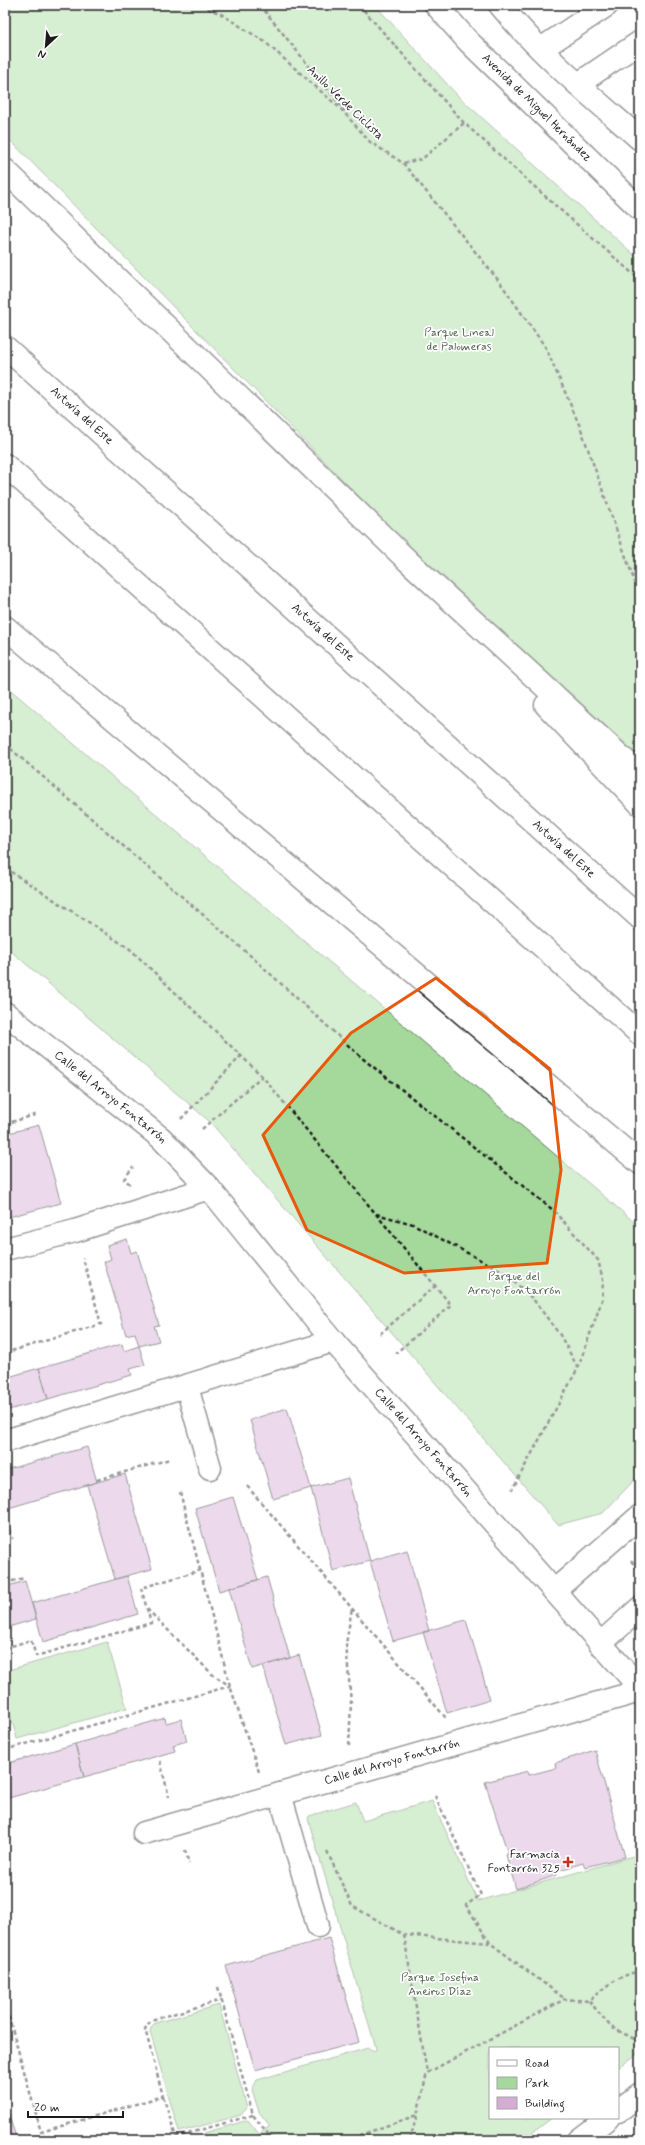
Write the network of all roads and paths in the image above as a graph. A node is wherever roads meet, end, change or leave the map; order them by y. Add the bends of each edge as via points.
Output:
1 (201, 5) edge
2 (260, 5) edge
3 (358, 5) edge
4 (436, 5) edge
5 (500, 5) edge
6 (606, 5) edge
7 (640, 42) edge
8 (541, 49) junction
9 (578, 84) junction
10 (464, 122) junction
11 (640, 139) edge
12 (370, 142) junction
13 (403, 163) junction
14 (5, 170) edge
15 (640, 209) edge
16 (640, 280) edge
17 (5, 347) edge
18 (5, 465) edge
19 (5, 468) edge
20 (28, 486) junction
21 (408, 561) junction
22 (640, 597) edge
23 (5, 627) edge
24 (5, 744) edge
25 (640, 774) edge
26 (640, 804) edge
27 (5, 868) edge
28 (640, 918) edge
29 (5, 1013) edge
30 (640, 1034) edge
31 (241, 1056) junction
32 (262, 1076) junction
33 (187, 1113) dead end
34 (38, 1114) dead end
35 (5, 1124) edge
36 (202, 1129) dead end
37 (638, 1162) edge
38 (133, 1167) dead end
39 (124, 1179) dead end
40 (209, 1188) junction
41 (374, 1214) junction
42 (5, 1249) edge
43 (82, 1254) dead end
44 (435, 1286) junction
45 (380, 1334) dead end
46 (333, 1341) junction
47 (396, 1353) dead end
48 (5, 1354) edge
49 (578, 1368) junction
50 (187, 1387) junction
51 (5, 1441) edge
52 (170, 1459) dead end
53 (210, 1468) dead end
54 (97, 1480) dead end
55 (247, 1486) dead end
56 (512, 1490) dead end
57 (180, 1492) dead end
58 (640, 1516) edge
59 (13, 1538) dead end
60 (5, 1540) edge
61 (630, 1560) dead end
62 (201, 1570) junction
63 (640, 1571) edge
64 (24, 1578) dead end
65 (5, 1584) edge
66 (554, 1591) junction
67 (147, 1608) junction
68 (352, 1608) junction
69 (640, 1608) edge
70 (600, 1644) junction
71 (5, 1648) edge
72 (230, 1686) junction
73 (640, 1690) edge
74 (446, 1719) dead end
75 (5, 1750) edge
76 (349, 1753) dead end
77 (160, 1761) dead end
78 (259, 1773) dead end
79 (280, 1794) junction
80 (435, 1796) dead end
81 (170, 1799) dead end
82 (144, 1833) dead end
83 (326, 1849) dead end
84 (318, 1926) dead end
85 (404, 1935) junction
86 (490, 1944) junction
87 (640, 1971) edge
88 (218, 1987) dead end
89 (222, 2000) junction
90 (565, 2000) junction
91 (589, 2001) junction
92 (5, 2003) edge
93 (640, 2042) edge
94 (427, 2073) junction
95 (640, 2094) edge
96 (163, 2096) junction
97 (619, 2110) edge
98 (253, 2115) junction
99 (417, 2115) junction
100 (607, 2119) edge
101 (273, 2140) edge
102 (346, 2140) edge
103 (410, 2140) edge
104 (579, 2140) edge

1 - 12 path, Anillo Verde Ciclista via 221,14 265,42 340,108
2 - 12 path
3 - 10 path
4 - 15 main road, Avenida de Miguel Hernández via 468,42
5 - 8 main road
6 - 8 main road
7 - 9 main road
8 - 9 main road
9 - 11 main road
10 - 13 path via 422,159
10 - 16 path via 550,202
12 - 13 path, Anillo Verde Ciclista
13 - 22 path, Anillo Verde Ciclista via 499,282 546,348 581,429
14 - 21 main road
17 - 28 main road, Autovía del Este
18 - 20 main road
19 - 20 main road
20 - 30 main road
21 - 25 main road
21 - 26 main road
23 - 37 main road
24 - 49 path via 252,957 362,1058 553,1210 598,1260 603,1280 602,1300
27 - 31 path via 130,949
29 - 40 main road, Calle del Arroyo Fontarrón via 161,1138
31 - 32 path
31 - 33 path
32 - 36 path
32 - 41 path
34 - 35 path
38 - 39 path
40 - 42 main road via 74,1231
40 - 46 main road, Calle del Arroyo Fontarrón
41 - 44 path
41 - 49 path via 412,1224 505,1273 533,1299 560,1335
43 - 48 path via 101,1324
44 - 45 path
44 - 47 path via 451,1305
46 - 50 main road
46 - 66 main road, Calle del Arroyo Fontarrón
49 - 56 path
50 - 51 main road
50 - 53 main road
52 - 54 path
55 - 68 path
57 - 62 path
58 - 66 main road
59 - 60 path
61 - 63 path
62 - 67 path via 141,1588
62 - 72 path
64 - 65 path
66 - 70 main road, Calle del Arroyo Fontarrón
67 - 71 path via 151,1623 36,1656 31,1640
67 - 72 path via 212,1674
68 - 74 path
68 - 76 path via 346,1644 352,1703
69 - 70 main road
70 - 73 main road, Calle del Arroyo Fontarrón
72 - 75 path
72 - 78 path
73 - 79 main road, Calle del Arroyo Fontarrón
77 - 81 path
79 - 82 main road, Calle del Arroyo Fontarrón
79 - 84 main road
80 - 86 path via 481,1895 466,1905
83 - 85 path via 352,1906
85 - 86 path
85 - 94 path
86 - 90 path
87 - 91 path via 623,1975 607,1984
88 - 89 path
89 - 96 path via 151,2020 145,2029
89 - 98 path
90 - 91 path
90 - 94 path
91 - 93 path via 611,2027
92 - 96 path via 41,2132
94 - 99 path
95 - 97 main road
96 - 98 path via 176,2137
98 - 101 path
99 - 102 path
99 - 103 path
100 - 104 main road

